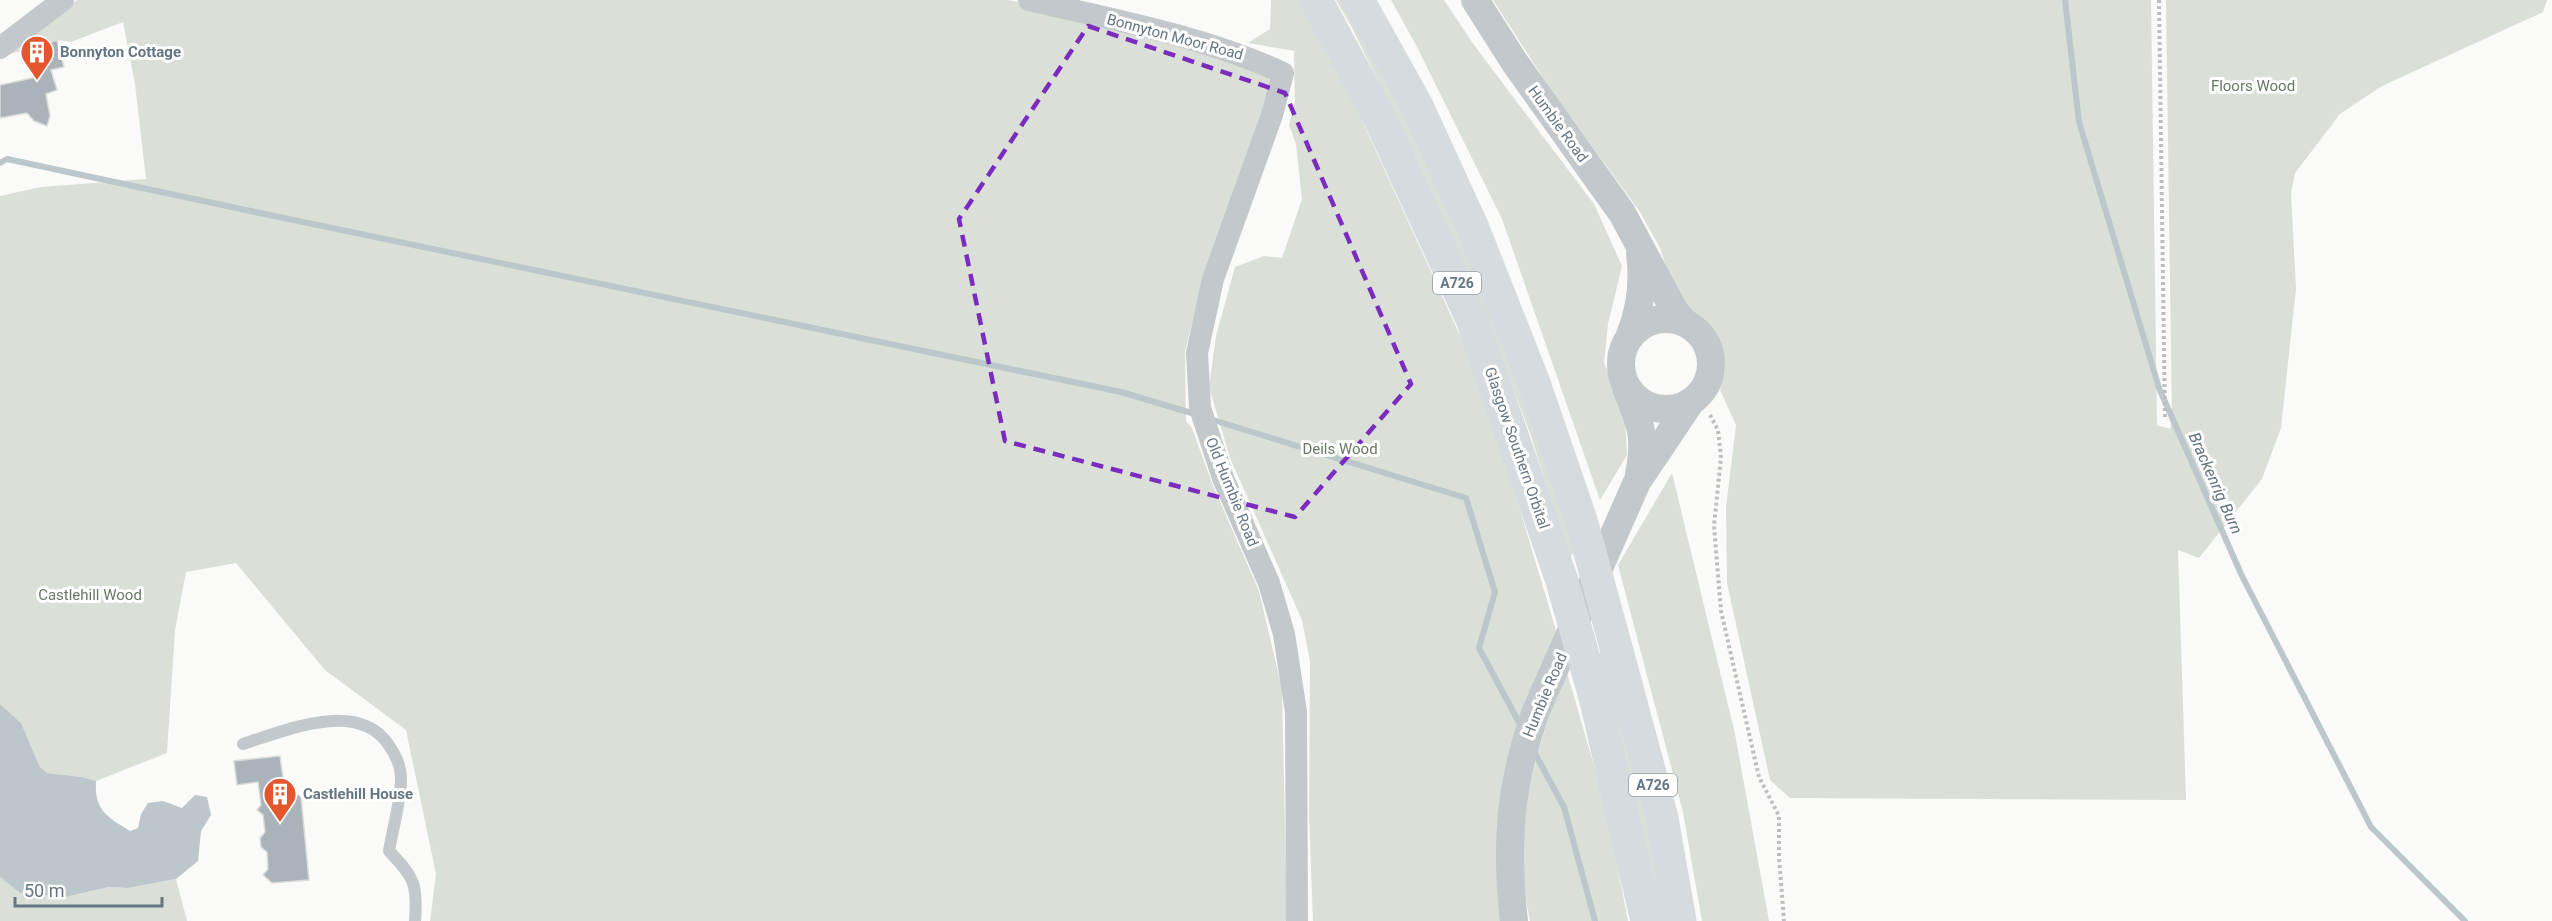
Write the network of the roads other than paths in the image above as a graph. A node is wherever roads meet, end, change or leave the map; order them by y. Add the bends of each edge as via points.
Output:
1 (63, 0) edge
2 (1029, 0) edge
3 (1316, 0) edge
4 (1358, 0) edge
5 (1475, 0) edge
6 (0, 48) edge
7 (1283, 73) joint
8 (1639, 248) junction
9 (1683, 322) junction
10 (1630, 335) junction
11 (1625, 385) junction
12 (1693, 400) junction
13 (1637, 482) junction
14 (243, 744) dead end
15 (415, 921) edge
16 (1297, 921) edge
17 (1514, 921) edge
18 (1647, 921) edge
19 (1680, 921) edge

1 - 6 street
2 - 7 street, Bonnyton Moor Road via 1245,55
3 - 18 highway, Glasgow Southern Orbital / A726 via 1381,121 1472,319 1562,581 1596,701
4 - 19 highway, A726 via 1417,106 1472,226 1534,383 1581,520 1617,651 1662,818
5 - 8 street, Humbie Road via 1622,213
7 - 16 street, Old Humbie Road via 1258,159 1213,279 1197,353 1200,408 1223,478 1269,583 1284,634 1296,712
8 - 9 street, Humbie Road
8 - 10 street, Humbie Road via 1642,285 1639,312
9 - 10 street via 1653,320
9 - 12 street via 1697,330 1711,360 1709,378
10 - 11 street via 1620,360
11 - 12 street via 1641,403 1656,409 1676,409
11 - 13 street, Humbie Road via 1644,447
12 - 13 street, Humbie Road
13 - 17 street, Humbie Road via 1524,744 1509,827 1508,874
14 - 15 lane via 315,722 360,722 382,736 398,757 401,778 389,850 410,873 417,896

